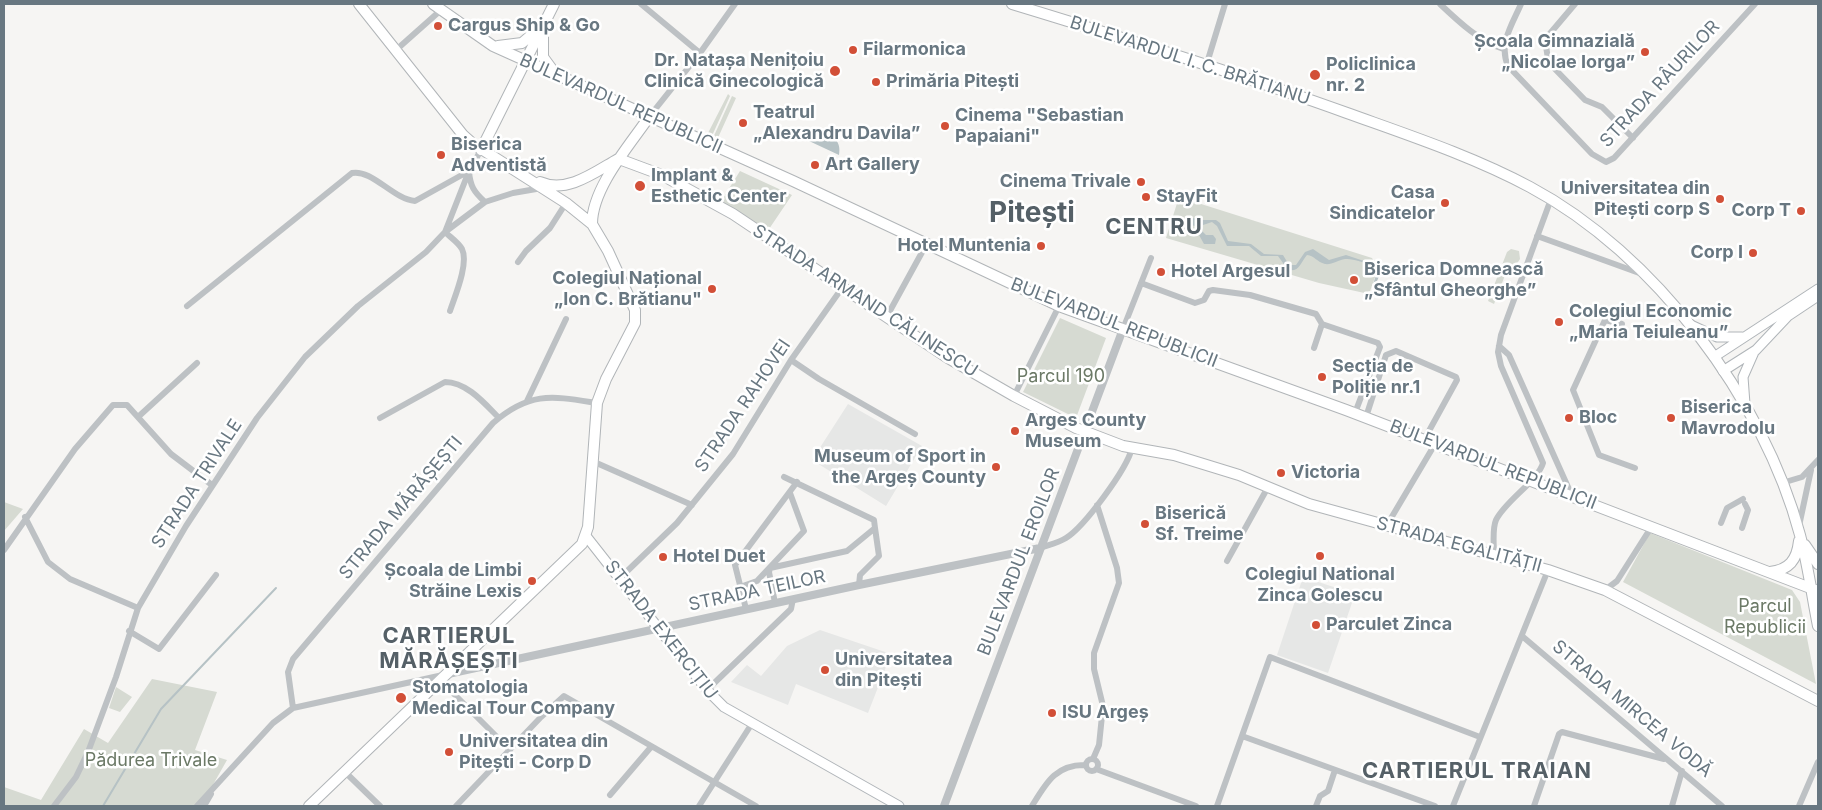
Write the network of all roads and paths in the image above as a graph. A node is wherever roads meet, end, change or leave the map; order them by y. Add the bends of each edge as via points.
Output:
1 (359, 4) edge
2 (554, 4) edge
3 (641, 4) edge
4 (735, 4) edge
5 (1012, 4) edge
6 (1440, 4) edge
7 (1521, 4) edge
8 (1575, 4) edge
9 (1755, 4) edge
10 (437, 7) edge
11 (1224, 7) edge
12 (544, 22) junction
13 (493, 46) junction
14 (1504, 49) junction
15 (396, 50) junction
16 (700, 53) junction
17 (524, 60) junction
18 (1207, 63) junction
19 (556, 75) junction
20 (650, 117) junction
21 (1632, 138) junction
22 (481, 150) junction
23 (619, 159) junction
24 (516, 170) junction
25 (469, 172) junction
26 (542, 188) junction
27 (1551, 199) junction
28 (486, 202) junction
29 (566, 203) junction
30 (592, 224) junction
31 (445, 232) junction
32 (1538, 236) junction
33 (926, 245) junction
34 (1151, 258) dead end
35 (518, 262) dead end
36 (1648, 275) junction
37 (1141, 283) junction
38 (842, 288) junction
39 (1818, 289) edge
40 (1818, 296) edge
41 (187, 306) dead end
42 (1059, 306) junction
43 (450, 310) dead end
44 (886, 318) junction
45 (566, 319) dead end
46 (1322, 324) junction
47 (1622, 324) dead end
48 (1691, 325) junction
49 (1123, 329) junction
50 (1743, 337) junction
51 (1499, 346) junction
52 (1314, 348) dead end
53 (1756, 350) junction
54 (1714, 357) junction
55 (792, 360) junction
56 (197, 363) dead end
57 (1723, 371) junction
58 (1014, 396) junction
59 (528, 401) junction
60 (597, 403) junction
61 (1746, 409) junction
62 (1355, 413) junction
63 (138, 417) junction
64 (1366, 417) junction
65 (380, 418) dead end
66 (499, 418) junction
67 (1084, 431) junction
68 (915, 434) dead end
69 (1424, 440) junction
70 (1435, 444) junction
71 (1132, 448) junction
72 (1818, 460) edge
73 (592, 461) junction
74 (1635, 468) dead end
75 (1811, 470) junction
76 (784, 477) dead end
77 (1529, 481) junction
78 (797, 482) junction
79 (1782, 483) junction
80 (212, 485) junction
81 (1268, 487) junction
82 (790, 493) junction
83 (1572, 496) junction
84 (692, 505) junction
85 (1096, 506) junction
86 (26, 517) junction
87 (1721, 523) dead end
88 (1388, 525) junction
89 (1652, 526) junction
90 (875, 528) junction
91 (1742, 528) dead end
92 (1799, 533) junction
93 (586, 536) junction
94 (1040, 548) junction
95 (4, 550) edge
96 (1494, 555) junction
97 (1226, 561) dead end
98 (1818, 564) edge
99 (770, 568) junction
100 (1548, 570) junction
101 (1770, 572) junction
102 (216, 575) dead end
103 (620, 578) junction
104 (859, 585) junction
105 (740, 587) junction
106 (1814, 589) edge
107 (1605, 590) junction
108 (793, 599) junction
109 (775, 603) junction
110 (138, 608) junction
111 (746, 609) junction
112 (1818, 626) edge
113 (659, 628) junction
114 (129, 631) junction
115 (1522, 636) junction
116 (444, 678) junction
117 (708, 690) junction
118 (1818, 701) edge
119 (293, 708) junction
120 (751, 724) junction
121 (1242, 736) junction
122 (1480, 737) junction
123 (652, 747) junction
124 (510, 750) junction
125 (1094, 759) junction
126 (1668, 760) junction
127 (1818, 762) edge
128 (1086, 766) junction
129 (1096, 769) junction
130 (1335, 770) junction
131 (345, 772) junction
132 (1682, 772) junction
133 (715, 782) junction
134 (216, 785) junction
135 (610, 795) dead end
136 (54, 806) edge
137 (197, 806) edge
138 (204, 806) edge
139 (309, 806) edge
140 (380, 806) edge
141 (456, 806) edge
142 (700, 806) edge
143 (756, 806) edge
144 (899, 806) edge
145 (944, 806) edge
146 (1032, 806) edge
147 (1196, 806) edge
148 (1217, 806) edge
149 (1316, 806) edge
150 (1435, 806) edge
151 (1453, 806) edge
152 (1534, 806) edge
153 (1672, 806) edge
154 (1722, 806) edge
155 (1799, 806) edge

1 - 15 main road
2 - 12 main road
3 - 16 street
4 - 16 street
5 - 18 main road, BULEVARDUL I. C. BRĂTIANU
6 - 14 street via 1478,35
7 - 14 street
8 - 21 street via 1547,37 1548,59 1585,100 1602,107
9 - 21 street, STRADA RÂURILOR
10 - 13 main road, BULEVARDUL REPUBLICII
10 - 15 street
11 - 18 street
12 - 13 main road via 522,43
12 - 17 main road
12 - 19 main road via 541,50
13 - 17 main road, BULEVARDUL REPUBLICII
14 - 21 street, STRADA RÂURILOR via 1505,59 1514,74 1592,154 1606,162
15 - 22 main road via 463,135
16 - 20 street
17 - 19 main road, BULEVARDUL REPUBLICII
17 - 22 main road
18 - 27 main road, BULEVARDUL I. C. BRĂTIANU via 1470,158
19 - 20 main road, BULEVARDUL REPUBLICII
20 - 23 main road
20 - 33 main road, BULEVARDUL REPUBLICII
22 - 24 main road
22 - 25 street, STRADA TRIVALE
23 - 24 main road via 558,187
23 - 30 main road via 594,206
23 - 38 main road, STRADA ARMAND CĂLINESCU via 662,175 733,214
24 - 26 main road
25 - 28 street via 475,194
25 - 31 street, STRADA TRIVALE
25 - 41 street via 415,201 399,196 364,174 345,176
26 - 28 street, STRADA TRIVALE
26 - 29 main road
27 - 32 street
27 - 36 main road, BULEVARDUL I. C. BRĂTIANU via 1595,230
28 - 31 street, STRADA TRIVALE
29 - 30 main road
29 - 35 street via 550,228
30 - 60 main road via 624,284 636,316 633,329
31 - 43 street via 462,249 463,257
31 - 80 street, STRADA TRIVALE via 426,252 358,306 305,357 257,418
32 - 36 street
32 - 51 street
33 - 42 main road, BULEVARDUL REPUBLICII
33 - 44 street
34 - 37 street
36 - 48 main road, BULEVARDUL I. C. BRĂTIANU
37 - 46 street via 1196,303 1213,290 1250,295 1316,314
37 - 49 street
38 - 44 main road, STRADA ARMAND CĂLINESCU
38 - 55 street, STRADA RAHOVEI
39 - 50 main road
40 - 53 main road via 1788,316
42 - 49 main road, BULEVARDUL REPUBLICII
42 - 58 street
44 - 58 main road, STRADA ARMAND CĂLINESCU
45 - 59 street
46 - 52 street
46 - 62 street via 1380,345
47 - 74 street via 1605,320 1573,390 1599,455
48 - 50 main road via 1717,337
48 - 54 main road, BULEVARDUL I. C. BRĂTIANU
49 - 62 main road, BULEVARDUL REPUBLICII
49 - 67 street, BULEVARDUL EROILOR
50 - 54 main road
51 - 77 street via 1501,366 1542,458 1541,471
51 - 83 street via 1513,362
53 - 57 main road
53 - 61 main road via 1743,378
54 - 57 main road, BULEVARDUL I. C. BRĂTIANU
55 - 68 street
55 - 84 street, STRADA RAHOVEI via 737,447
56 - 63 street
57 - 61 main road, BULEVARDUL I. C. BRĂTIANU
58 - 67 main road, STRADA ARMAND CĂLINESCU
59 - 60 street, STRADA MĂRĂȘEȘTI via 556,397
59 - 66 street, STRADA MĂRĂȘEȘTI via 510,408
60 - 73 main road
61 - 79 main road, BULEVARDUL I. C. BRĂTIANU
62 - 64 main road, BULEVARDUL REPUBLICII
63 - 80 street via 171,454
63 - 86 street via 127,405 113,405 75,449
64 - 69 main road, BULEVARDUL REPUBLICII
64 - 69 street via 1386,355 1396,351 1457,380
65 - 66 street via 445,382 452,382 482,400
66 - 119 street, STRADA MĂRĂȘEȘTI via 294,658 288,672
67 - 71 main road, STRADA EGALITĂȚII
67 - 94 street, BULEVARDUL EROILOR
69 - 70 main road, BULEVARDUL REPUBLICII
70 - 77 main road, BULEVARDUL REPUBLICII
70 - 88 street
71 - 81 main road, STRADA EGALITĂȚII via 1192,460
71 - 85 street
72 - 75 street
73 - 84 street
73 - 93 main road
75 - 79 street
75 - 92 street
76 - 78 street
77 - 83 main road, BULEVARDUL REPUBLICII
77 - 96 street via 1496,521
78 - 82 street
78 - 90 street via 874,520
79 - 92 main road, BULEVARDUL I. C. BRĂTIANU
80 - 110 street, STRADA TRIVALE
81 - 88 main road, STRADA EGALITĂȚII via 1299,501
81 - 97 street
82 - 99 street via 804,531
82 - 105 street via 737,561
83 - 89 main road, BULEVARDUL REPUBLICII
84 - 103 street, STRADA RAHOVEI
85 - 94 street via 1066,538
85 - 125 street via 1119,583 1094,652 1094,668 1103,706 1099,745
86 - 95 street
86 - 110 street via 48,562 70,579
87 - 91 street via 1727,508 1744,502 1748,510
88 - 96 main road, STRADA EGALITĂȚII
89 - 101 main road, BULEVARDUL REPUBLICII
89 - 107 street via 1617,581
90 - 99 street via 847,551
90 - 104 street via 879,556 860,576
92 - 98 main road
92 - 101 main road via 1792,563 1784,570
92 - 106 main road
93 - 103 main road, STRADA EXERCIȚIU
93 - 116 main road via 578,550
94 - 104 street, STRADA TEILOR
94 - 145 street, BULEVARDUL EROILOR
96 - 100 main road, STRADA EGALITĂȚII
99 - 105 street via 758,581
99 - 109 street
100 - 107 main road, STRADA EGALITĂȚII
100 - 115 street
101 - 106 main road, BULEVARDUL REPUBLICII
102 - 114 street via 159,649
103 - 113 main road, STRADA EXERCIȚIU
104 - 108 street, STRADA TEILOR
105 - 111 street
106 - 112 main road
107 - 118 main road, STRADA EGALITĂȚII
108 - 109 street, STRADA TEILOR
108 - 117 street via 791,609
109 - 111 street, STRADA TEILOR
110 - 114 street, STRADA TRIVALE
111 - 113 street, STRADA TEILOR
113 - 116 street, STRADA TEILOR
113 - 117 main road, STRADA EXERCIȚIU
114 - 136 street, STRADA TRIVALE via 88,752 76,777
115 - 122 street
115 - 126 street, STRADA MIRCEA VODĂ
116 - 119 street, STRADA TEILOR
116 - 124 street
116 - 131 main road
117 - 120 main road, STRADA EXERCIȚIU via 724,707
119 - 134 street, STRADA TEILOR via 273,723
120 - 133 street
120 - 144 main road, STRADA EXERCIȚIU
121 - 122 street via 1270,657
121 - 130 street
121 - 148 street
122 - 151 street
123 - 124 street via 564,696
123 - 133 street
123 - 135 street
124 - 141 street
125 - 128 street via 1088,760
125 - 129 street via 1098,764
126 - 132 street, STRADA MIRCEA VODĂ
126 - 152 street via 1562,732
127 - 155 street
128 - 129 street via 1091,771
128 - 146 street via 1069,766 1056,772
129 - 147 street
130 - 149 street via 1328,791 1320,796
130 - 150 street
131 - 139 main road
131 - 140 street
132 - 153 street
132 - 154 street, STRADA MIRCEA VODĂ
133 - 142 street
133 - 143 street
134 - 137 street, STRADA TEILOR
134 - 138 street

